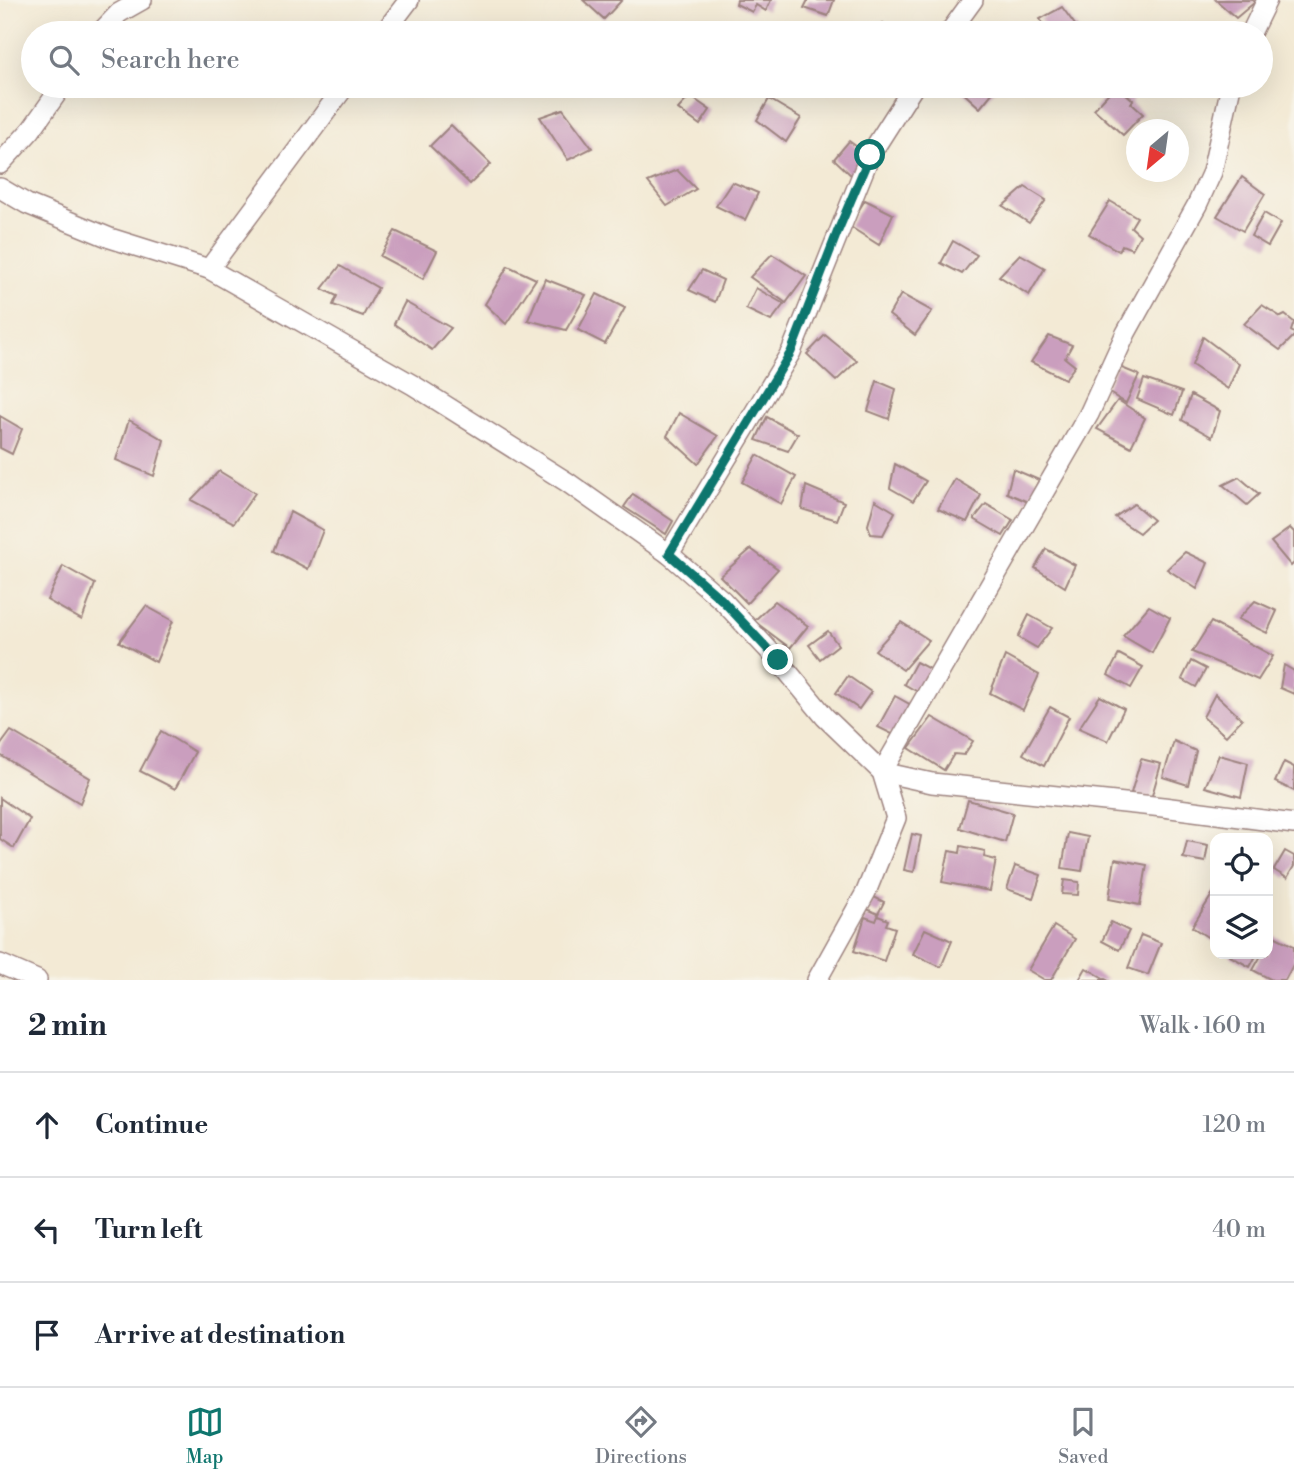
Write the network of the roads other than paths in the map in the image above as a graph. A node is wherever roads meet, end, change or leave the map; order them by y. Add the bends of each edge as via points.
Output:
1 (142, 0) edge
2 (409, 0) edge
3 (973, 0) edge
4 (1267, 0) edge
5 (111, 21) edge
6 (393, 21) edge
7 (958, 21) edge
8 (1257, 21) edge
9 (54, 98) edge
10 (336, 98) edge
11 (906, 98) edge
12 (1228, 98) edge
13 (0, 164) edge
14 (0, 188) edge
15 (209, 270) junction
16 (669, 554) junction
17 (882, 772) junction
18 (1294, 824) edge
19 (0, 964) edge
20 (37, 980) edge
21 (817, 980) edge

1 - 5 street
2 - 6 street
3 - 7 street
4 - 8 street
9 - 13 street
10 - 15 street
11 - 16 street via 870,155 791,352
12 - 17 street via 1212,172 1198,205 1126,333 1089,414
14 - 15 street via 110,238
15 - 16 street via 413,386 567,482
16 - 17 street via 722,600 825,717
17 - 18 street via 932,783
17 - 21 street via 895,818 866,892
19 - 20 street

